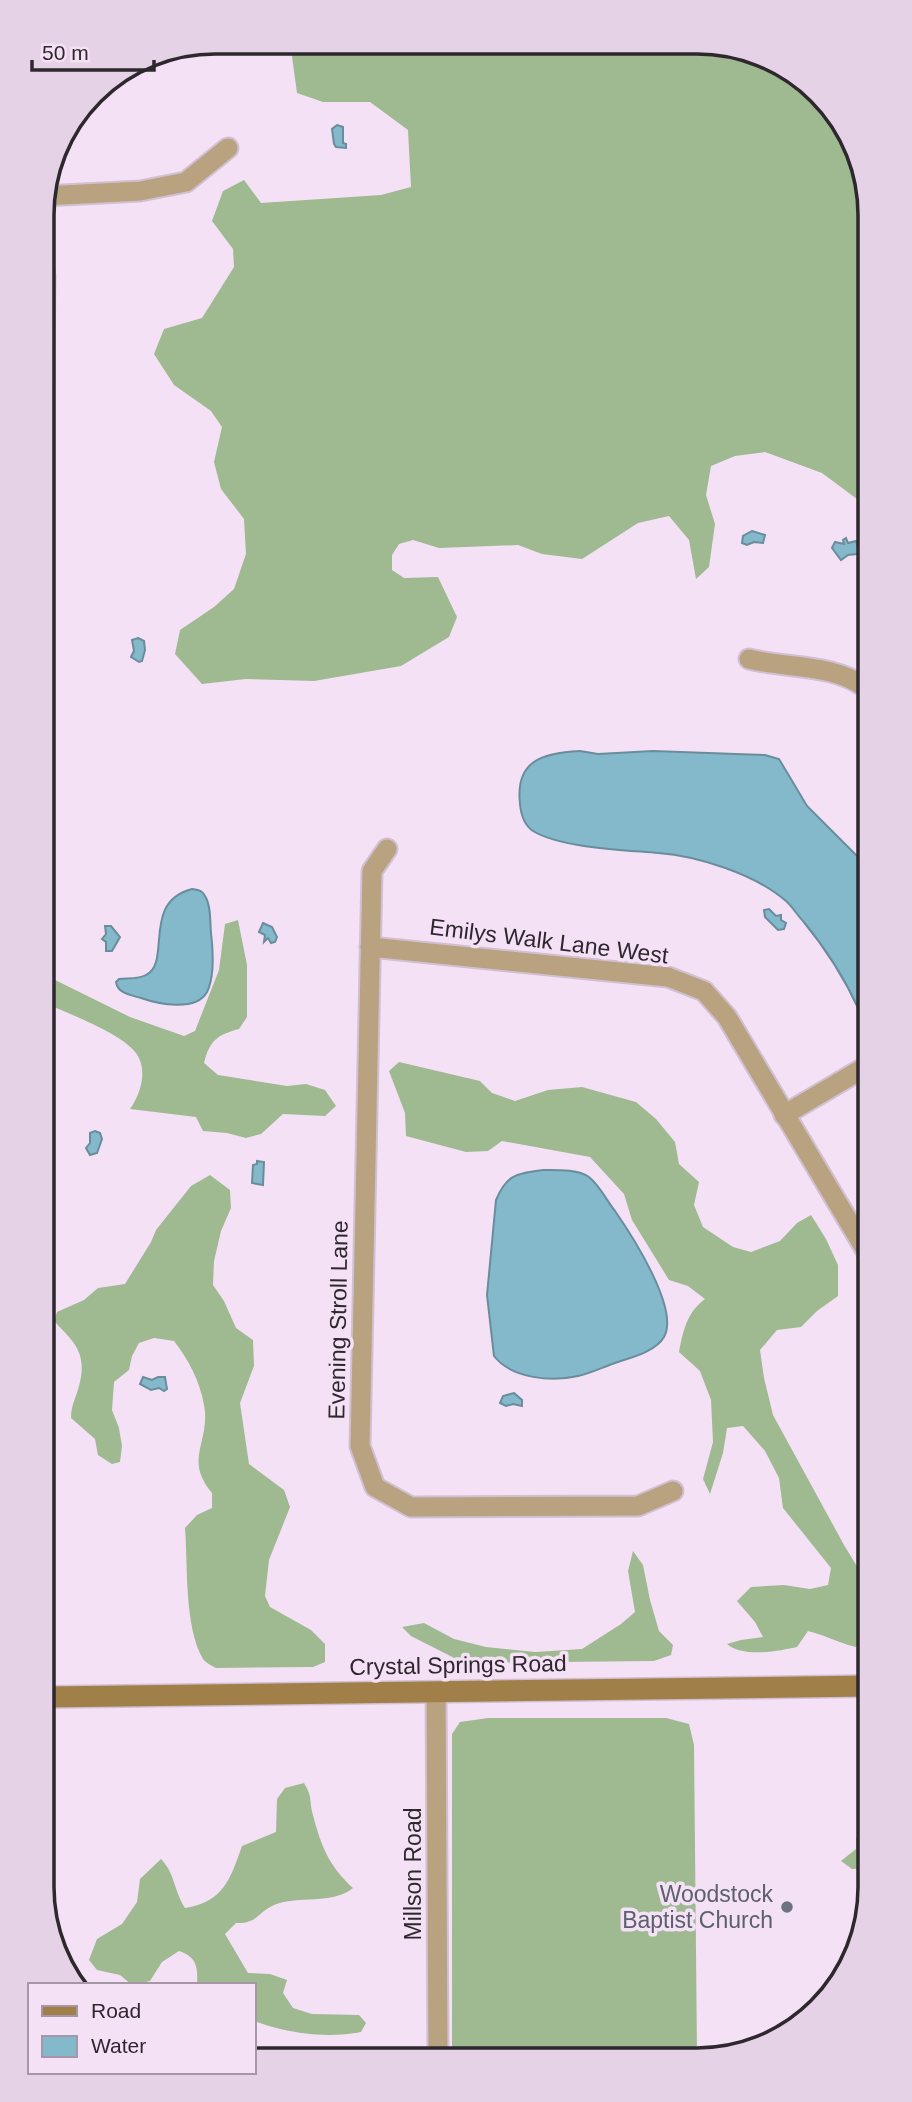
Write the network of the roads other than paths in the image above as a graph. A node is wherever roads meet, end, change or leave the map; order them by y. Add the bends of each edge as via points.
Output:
1 (228, 148) dead end
2 (56, 195) edge
3 (749, 659) dead end
4 (858, 682) edge
5 (387, 849) dead end
6 (370, 947) junction
7 (857, 1072) edge
8 (784, 1115) junction
9 (857, 1236) edge
10 (673, 1490) dead end
11 (857, 1686) edge
12 (436, 1692) junction
13 (54, 1697) edge
14 (438, 2048) edge

1 - 2 street via 186,182 140,191
3 - 4 street via 820,668
5 - 6 street, Evening Stroll Lane via 372,871
6 - 8 street, Emilys Walk Lane West via 668,977 704,991 727,1017
6 - 10 street, Evening Stroll Lane via 360,1446 375,1487 411,1507 638,1506
7 - 8 street
8 - 9 street, Emilys Walk Lane West
11 - 12 street, Crystal Springs Road
12 - 13 street, Crystal Springs Road
12 - 14 street, Millson Road

